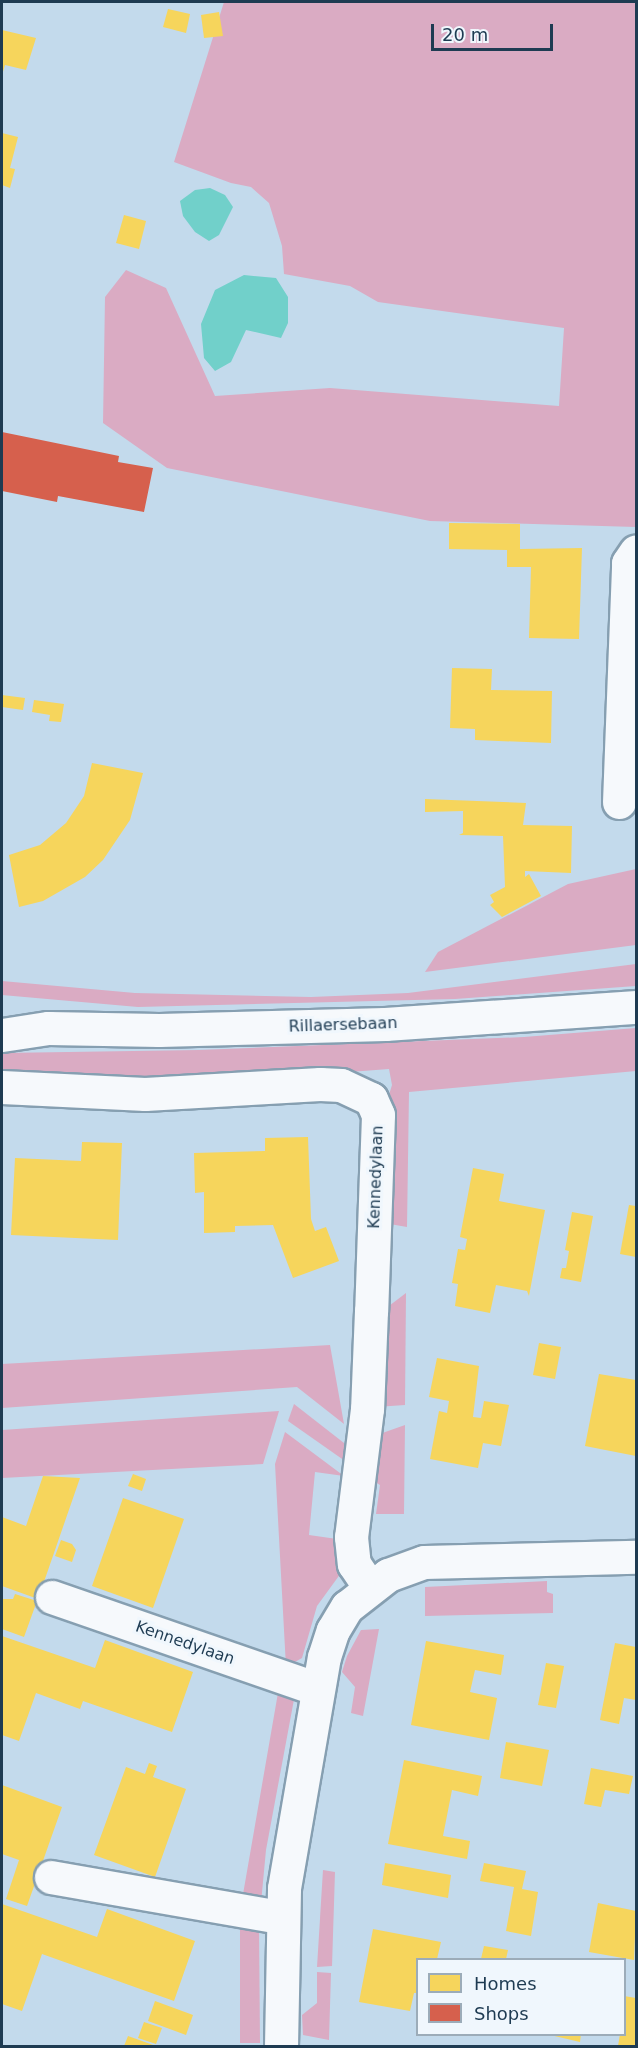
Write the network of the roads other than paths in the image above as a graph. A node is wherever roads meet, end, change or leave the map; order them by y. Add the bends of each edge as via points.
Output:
1 (636, 551) edge
2 (619, 802) dead end
3 (636, 1007) edge
4 (2, 1014) edge
5 (48, 1028) junction
6 (2, 1035) edge
7 (2, 1087) edge
8 (636, 1557) edge
9 (370, 1588) junction
10 (52, 1597) dead end
11 (318, 1689) junction
12 (51, 1877) dead end
13 (281, 1917) junction
14 (281, 2046) edge

1 - 2 street via 628,563
3 - 5 street, Rillaersebaan via 385,1024 159,1030
4 - 5 street, Rillaersebaan
5 - 6 street, Rillaersebaan
7 - 9 street, Kennedylaan via 146,1094 320,1084 341,1085 370,1099 378,1115 367,1409 351,1536 354,1564
8 - 9 street via 424,1562 388,1575
9 - 11 street via 347,1607 333,1630
10 - 11 street, Kennedylaan
11 - 13 street
12 - 13 street
13 - 14 street

